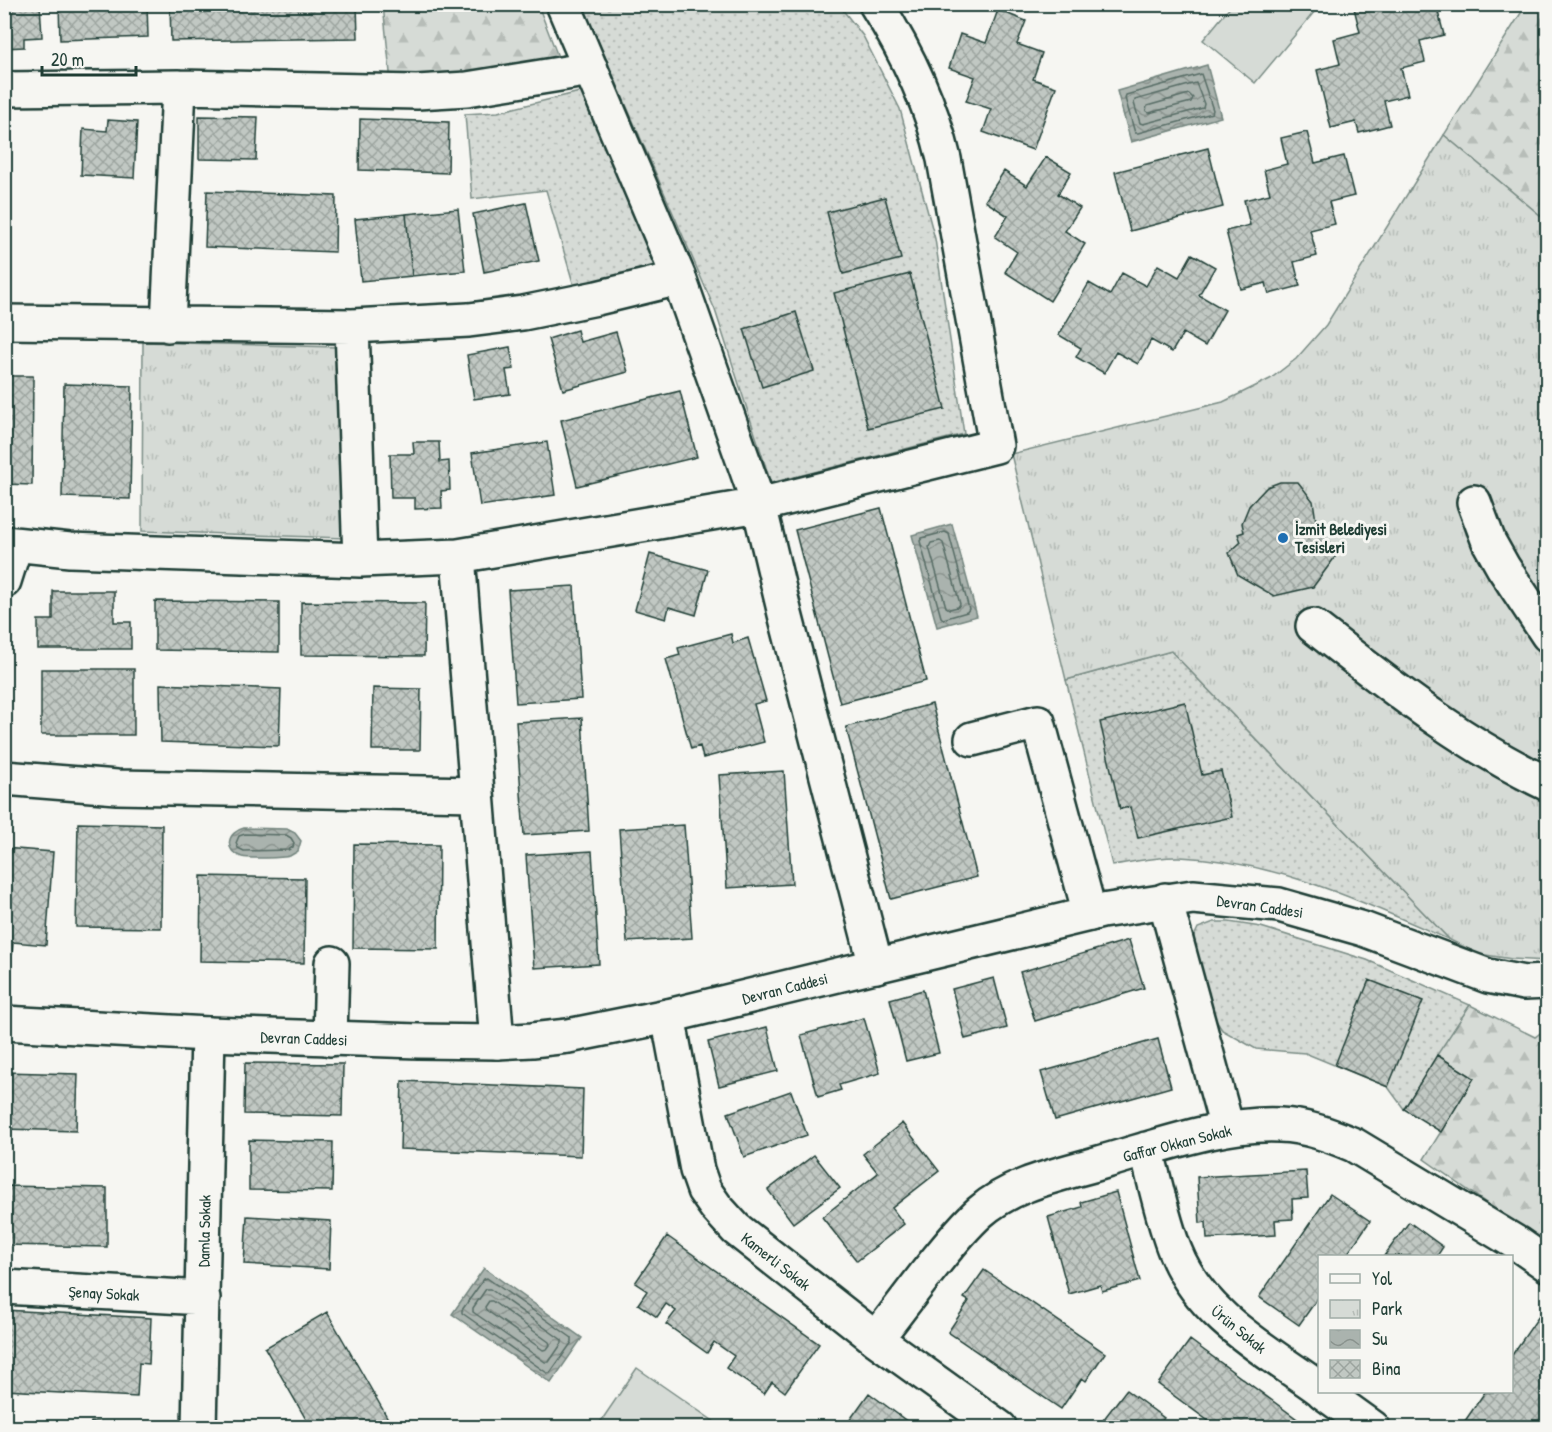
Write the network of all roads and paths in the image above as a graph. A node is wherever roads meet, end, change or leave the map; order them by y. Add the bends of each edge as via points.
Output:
1 (564, 4) edge
2 (876, 4) edge
3 (591, 69) junction
4 (180, 87) junction
5 (4, 89) edge
6 (679, 278) junction
7 (4, 322) edge
8 (168, 325) junction
9 (352, 326) junction
10 (1474, 502) dead end
11 (759, 505) junction
12 (10, 544) edge
13 (458, 556) junction
14 (360, 560) junction
15 (4, 581) edge
16 (1313, 626) dead end
17 (1548, 635) edge
18 (972, 739) dead end
19 (4, 778) edge
20 (1548, 784) edge
21 (476, 794) junction
22 (1165, 900) junction
23 (1090, 914) junction
24 (332, 963) dead end
25 (876, 966) junction
26 (1540, 988) edge
27 (668, 1016) junction
28 (4, 1023) edge
29 (208, 1034) junction
30 (330, 1039) junction
31 (497, 1042) junction
32 (1227, 1128) junction
33 (1146, 1149) junction
34 (1548, 1264) edge
35 (4, 1287) edge
36 (203, 1298) junction
37 (876, 1339) junction
38 (1318, 1388) edge
39 (1324, 1393) edge
40 (199, 1428) edge
41 (1000, 1428) edge
42 (1374, 1428) edge

1 - 3 street
2 - 11 street via 895,34 937,128 996,446
3 - 4 street via 467,89 417,92
3 - 6 street
4 - 5 street
4 - 8 street
6 - 9 street via 523,313
6 - 11 street
7 - 8 street
8 - 9 street
9 - 14 street
10 - 17 street via 1489,542
11 - 13 street
11 - 25 street
12 - 14 street via 70,550
12 - 15 street
13 - 14 street
13 - 21 street
16 - 20 street via 1464,737
18 - 23 street via 1038,723
19 - 21 street via 117,787
21 - 31 street
22 - 23 street, Devran Caddesi
22 - 26 street, Devran Caddesi via 1193,897 1279,905 1363,929 1488,976
22 - 32 street
23 - 25 street, Devran Caddesi
24 - 30 street
25 - 27 street, Devran Caddesi
27 - 31 street, Devran Caddesi via 568,1036
27 - 37 street, Kamerli Sokak via 704,1190 736,1229
28 - 29 street, Devran Caddesi
29 - 30 street, Devran Caddesi
29 - 36 street, Damla Sokak
30 - 31 street, Devran Caddesi
32 - 33 street, Gaffar Okkan Sokak
32 - 34 street, Gaffar Okkan Sokak via 1300,1126 1354,1145
33 - 37 street, Gaffar Okkan Sokak via 1033,1183 981,1211 957,1235
33 - 38 street, Ürün Sokak via 1174,1250 1198,1292 1234,1328
35 - 36 street, Şenay Sokak
36 - 40 street, Damla Sokak
37 - 41 street, Kamerli Sokak
39 - 42 street

